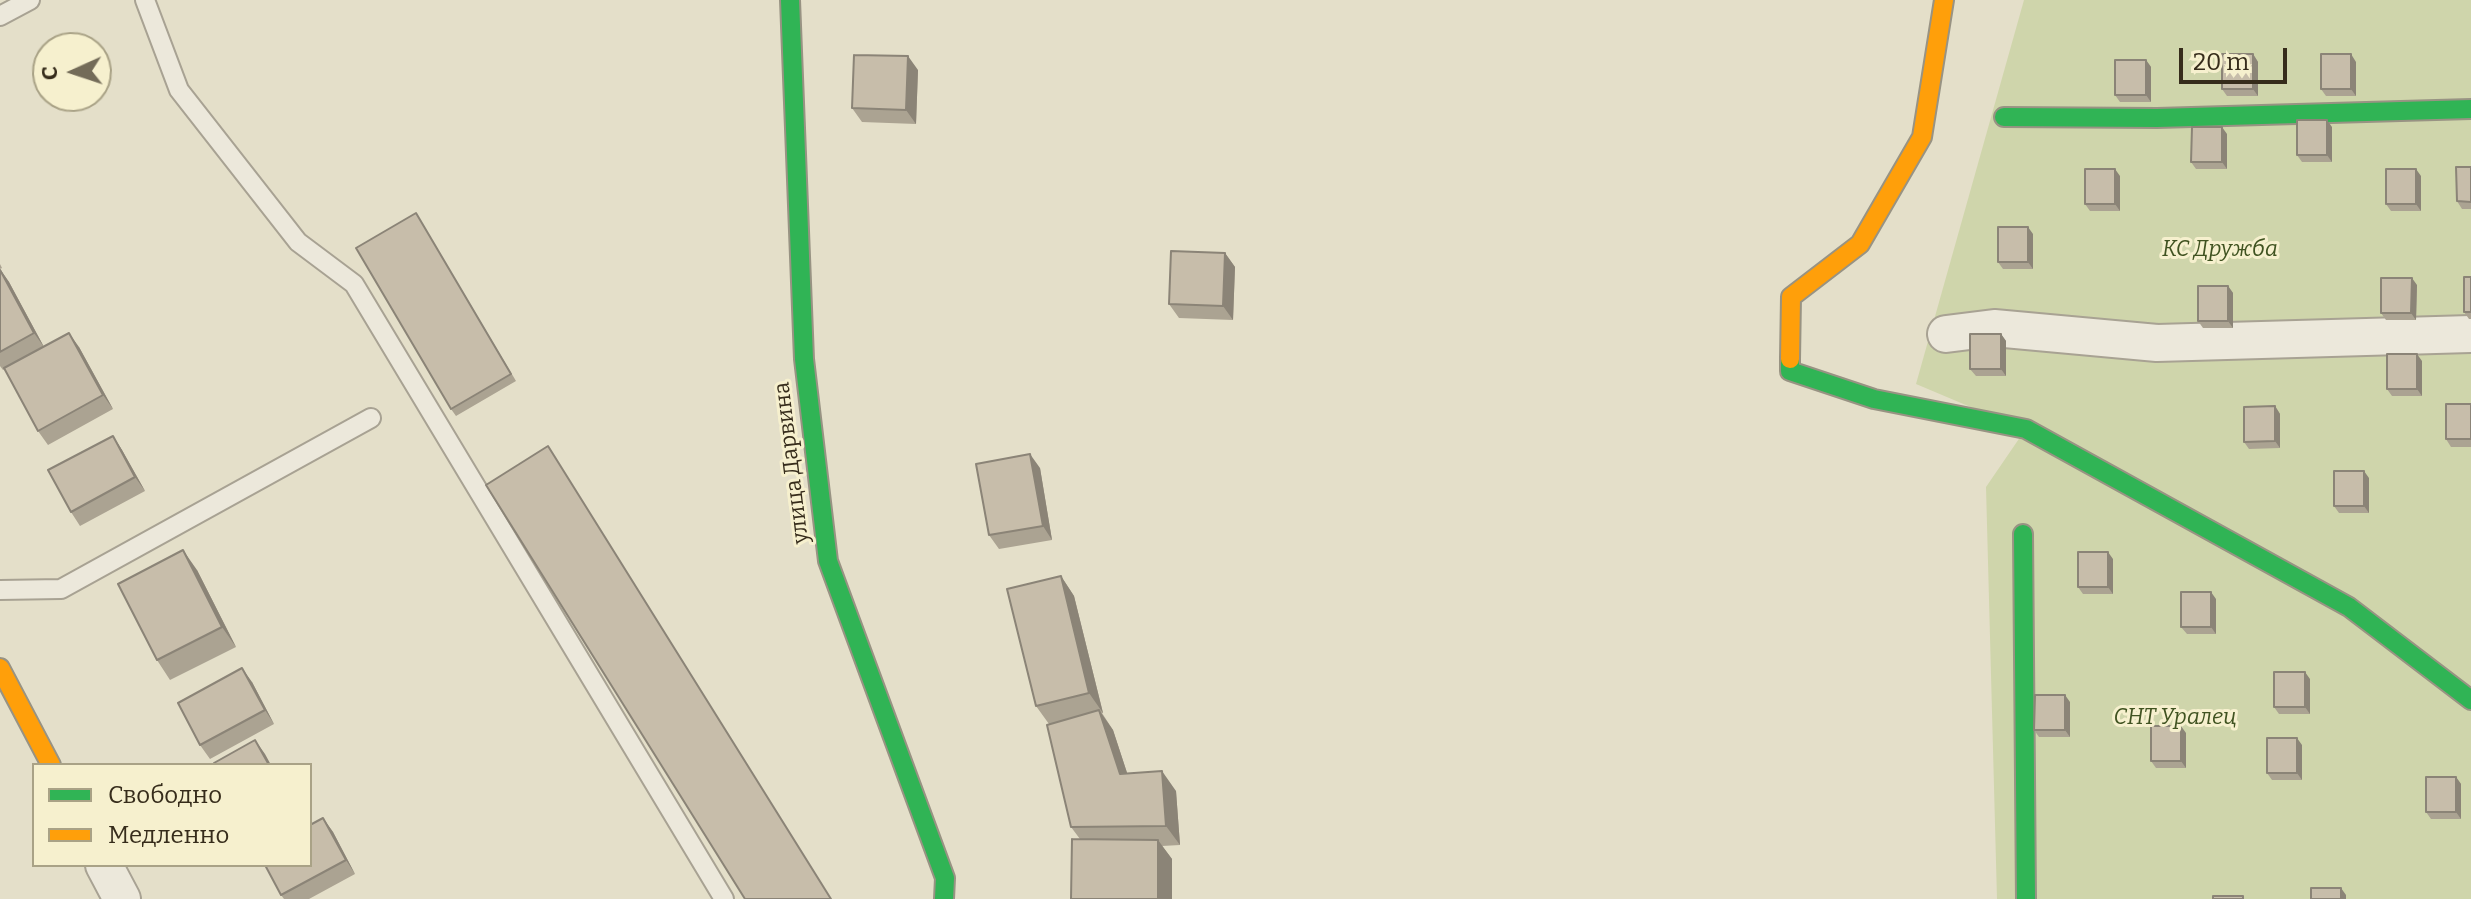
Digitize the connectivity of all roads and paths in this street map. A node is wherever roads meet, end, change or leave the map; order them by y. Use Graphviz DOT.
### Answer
graph roads {
  1 [pos="30,0"];
  2 [pos="145,0"];
  3 [pos="790,0"];
  4 [pos="1944,0"];
  5 [pos="0,16"];
  6 [pos="2471,109"];
  7 [pos="2004,117"];
  8 [pos="1946,334"];
  9 [pos="2471,334"];
  10 [pos="371,418"];
  11 [pos="2023,534"];
  12 [pos="0,590"];
  13 [pos="0,668"];
  14 [pos="2471,700"];
  15 [pos="50,763"];
  16 [pos="105,867"];
  17 [pos="122,899"];
  18 [pos="724,899"];
  19 [pos="944,899"];
  20 [pos="2026,899"];
  1 -- 5 [label="lane"];
  2 -- 18 [label="lane"];
  3 -- 19 [label="street, улица Дарвина"];
  4 -- 14 [label="street"];
  6 -- 7 [label="street"];
  8 -- 9 [label="street"];
  10 -- 12 [label="lane"];
  11 -- 20 [label="street"];
  13 -- 15 [label="street"];
  16 -- 17 [label="street"];
}
